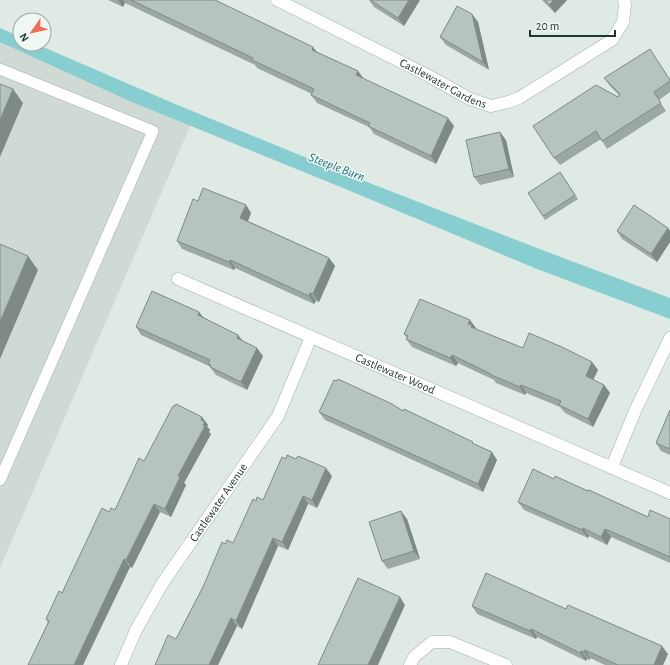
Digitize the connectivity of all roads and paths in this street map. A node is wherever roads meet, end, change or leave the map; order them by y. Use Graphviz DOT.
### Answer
graph roads {
  1 [pos="277,0"];
  2 [pos="624,0"];
  3 [pos="0,69"];
  4 [pos="178,279"];
  5 [pos="311,337"];
  6 [pos="668,343"];
  7 [pos="612,468"];
  8 [pos="0,480"];
  9 [pos="670,493"];
  10 [pos="121,665"];
  11 [pos="410,665"];
  12 [pos="506,665"];
  1 -- 2 [label="street, Castlewater Gardens"];
  3 -- 8 [label="lane"];
  4 -- 5 [label="street, Castlewater Wood"];
  5 -- 7 [label="street, Castlewater Wood"];
  5 -- 10 [label="street, Castlewater Avenue"];
  6 -- 7 [label="street"];
  7 -- 9 [label="street, Castlewater Wood"];
  11 -- 12 [label="street"];
}
